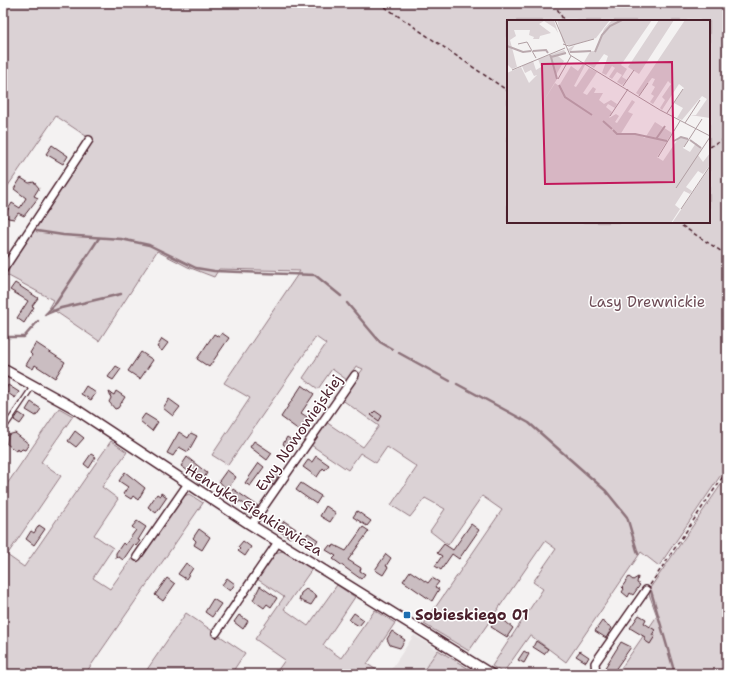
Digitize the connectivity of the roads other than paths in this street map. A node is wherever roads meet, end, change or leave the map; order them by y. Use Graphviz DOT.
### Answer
graph roads {
  1 [pos="89,140"];
  2 [pos="3,270"];
  3 [pos="3,369"];
  4 [pos="355,375"];
  5 [pos="34,385"];
  6 [pos="3,430"];
  7 [pos="187,485"];
  8 [pos="251,525"];
  9 [pos="278,542"];
  10 [pos="137,557"];
  11 [pos="646,590"];
  12 [pos="216,633"];
  13 [pos="492,674"];
  14 [pos="596,674"];
  1 -- 2 [label="street"];
  3 -- 5 [label="street, Henryka Sienkiewicza"];
  4 -- 8 [label="street, Ewy Nowowiejskiej"];
  5 -- 6 [label="lane"];
  5 -- 7 [label="street, Henryka Sienkiewicza"];
  7 -- 8 [label="street, Henryka Sienkiewicza"];
  7 -- 10 [label="street"];
  8 -- 9 [label="street, Henryka Sienkiewicza"];
  9 -- 12 [label="street"];
  9 -- 13 [label="street, Henryka Sienkiewicza"];
  11 -- 14 [label="street"];
}
